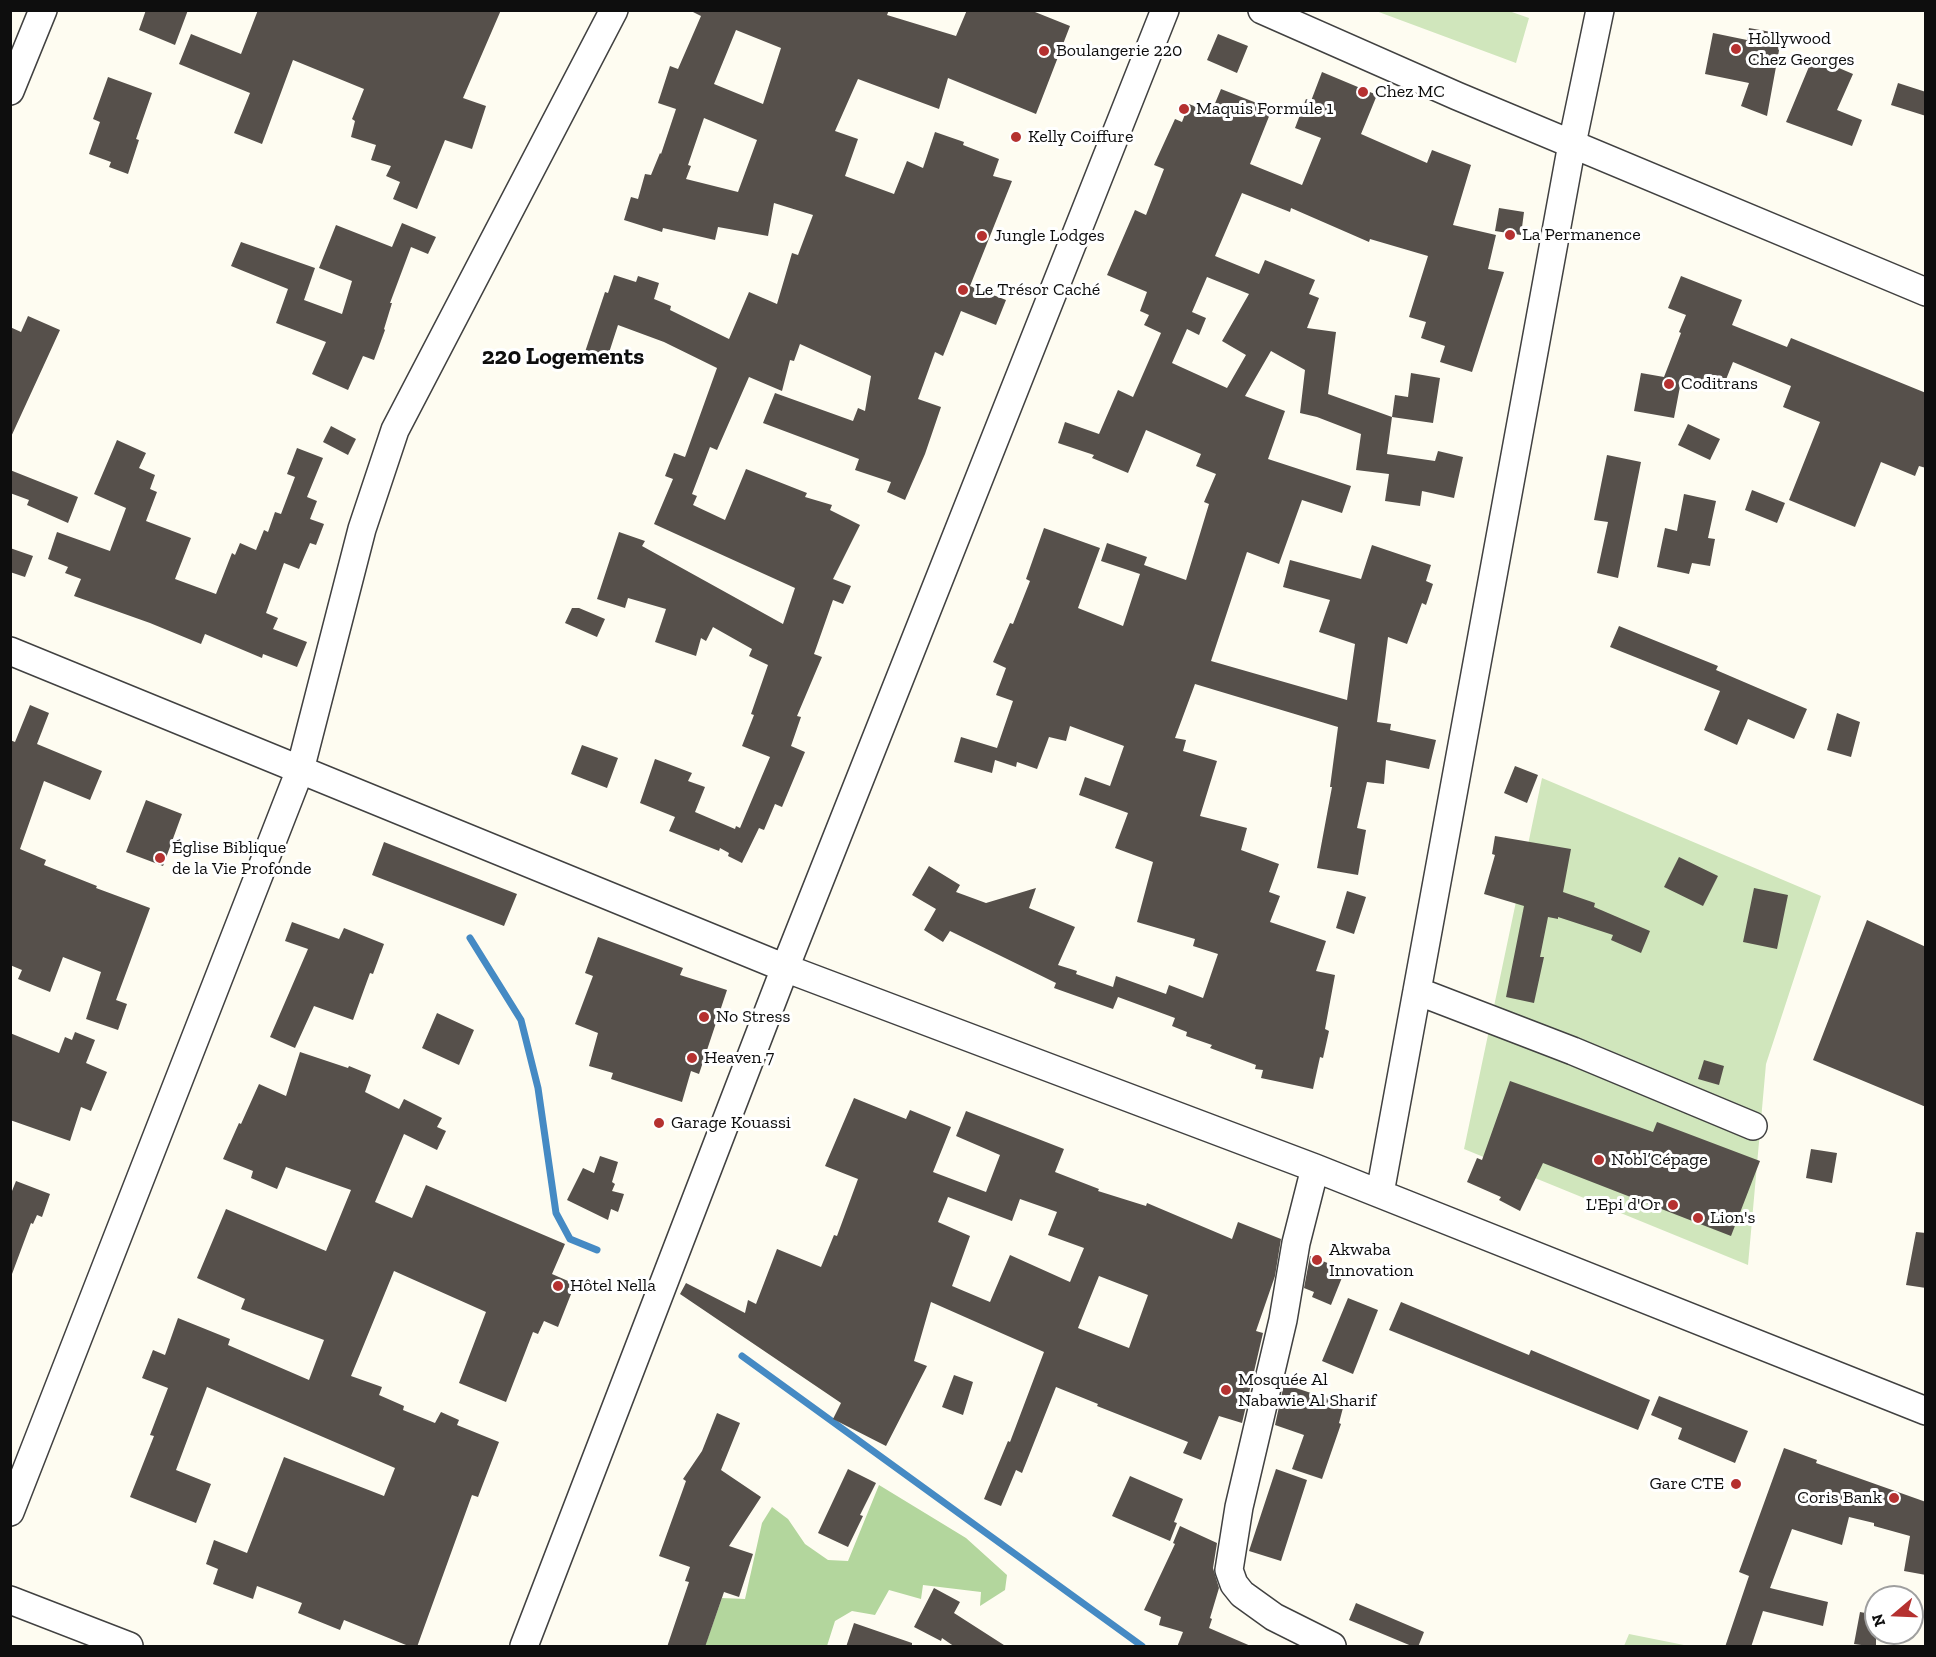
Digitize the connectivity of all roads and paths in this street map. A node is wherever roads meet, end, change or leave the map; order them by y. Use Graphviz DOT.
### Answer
graph roads {
  1 [pos="43,10"];
  2 [pos="614,10"];
  3 [pos="1165,10"];
  4 [pos="1262,10"];
  5 [pos="1600,10"];
  6 [pos="10,91"];
  7 [pos="1572,144"];
  8 [pos="1926,292"];
  9 [pos="10,651"];
  10 [pos="300,770"];
  11 [pos="784,968"];
  12 [pos="1418,991"];
  13 [pos="1753,1126"];
  14 [pos="1315,1167"];
  15 [pos="1380,1193"];
  16 [pos="1926,1411"];
  17 [pos="10,1512"];
  18 [pos="10,1600"];
  19 [pos="129,1647"];
  20 [pos="524,1647"];
  21 [pos="1332,1647"];
  1 -- 6 [label="street"];
  2 -- 10 [label="street"];
  3 -- 11 [label="street"];
  4 -- 7 [label="street"];
  5 -- 7 [label="street"];
  7 -- 8 [label="street"];
  7 -- 12 [label="street"];
  9 -- 10 [label="street"];
  10 -- 11 [label="street"];
  10 -- 17 [label="street"];
  11 -- 14 [label="street"];
  11 -- 20 [label="street"];
  12 -- 13 [label="street"];
  12 -- 15 [label="street"];
  14 -- 15 [label="street"];
  14 -- 21 [label="street"];
  15 -- 16 [label="street"];
  18 -- 19 [label="street"];
}
